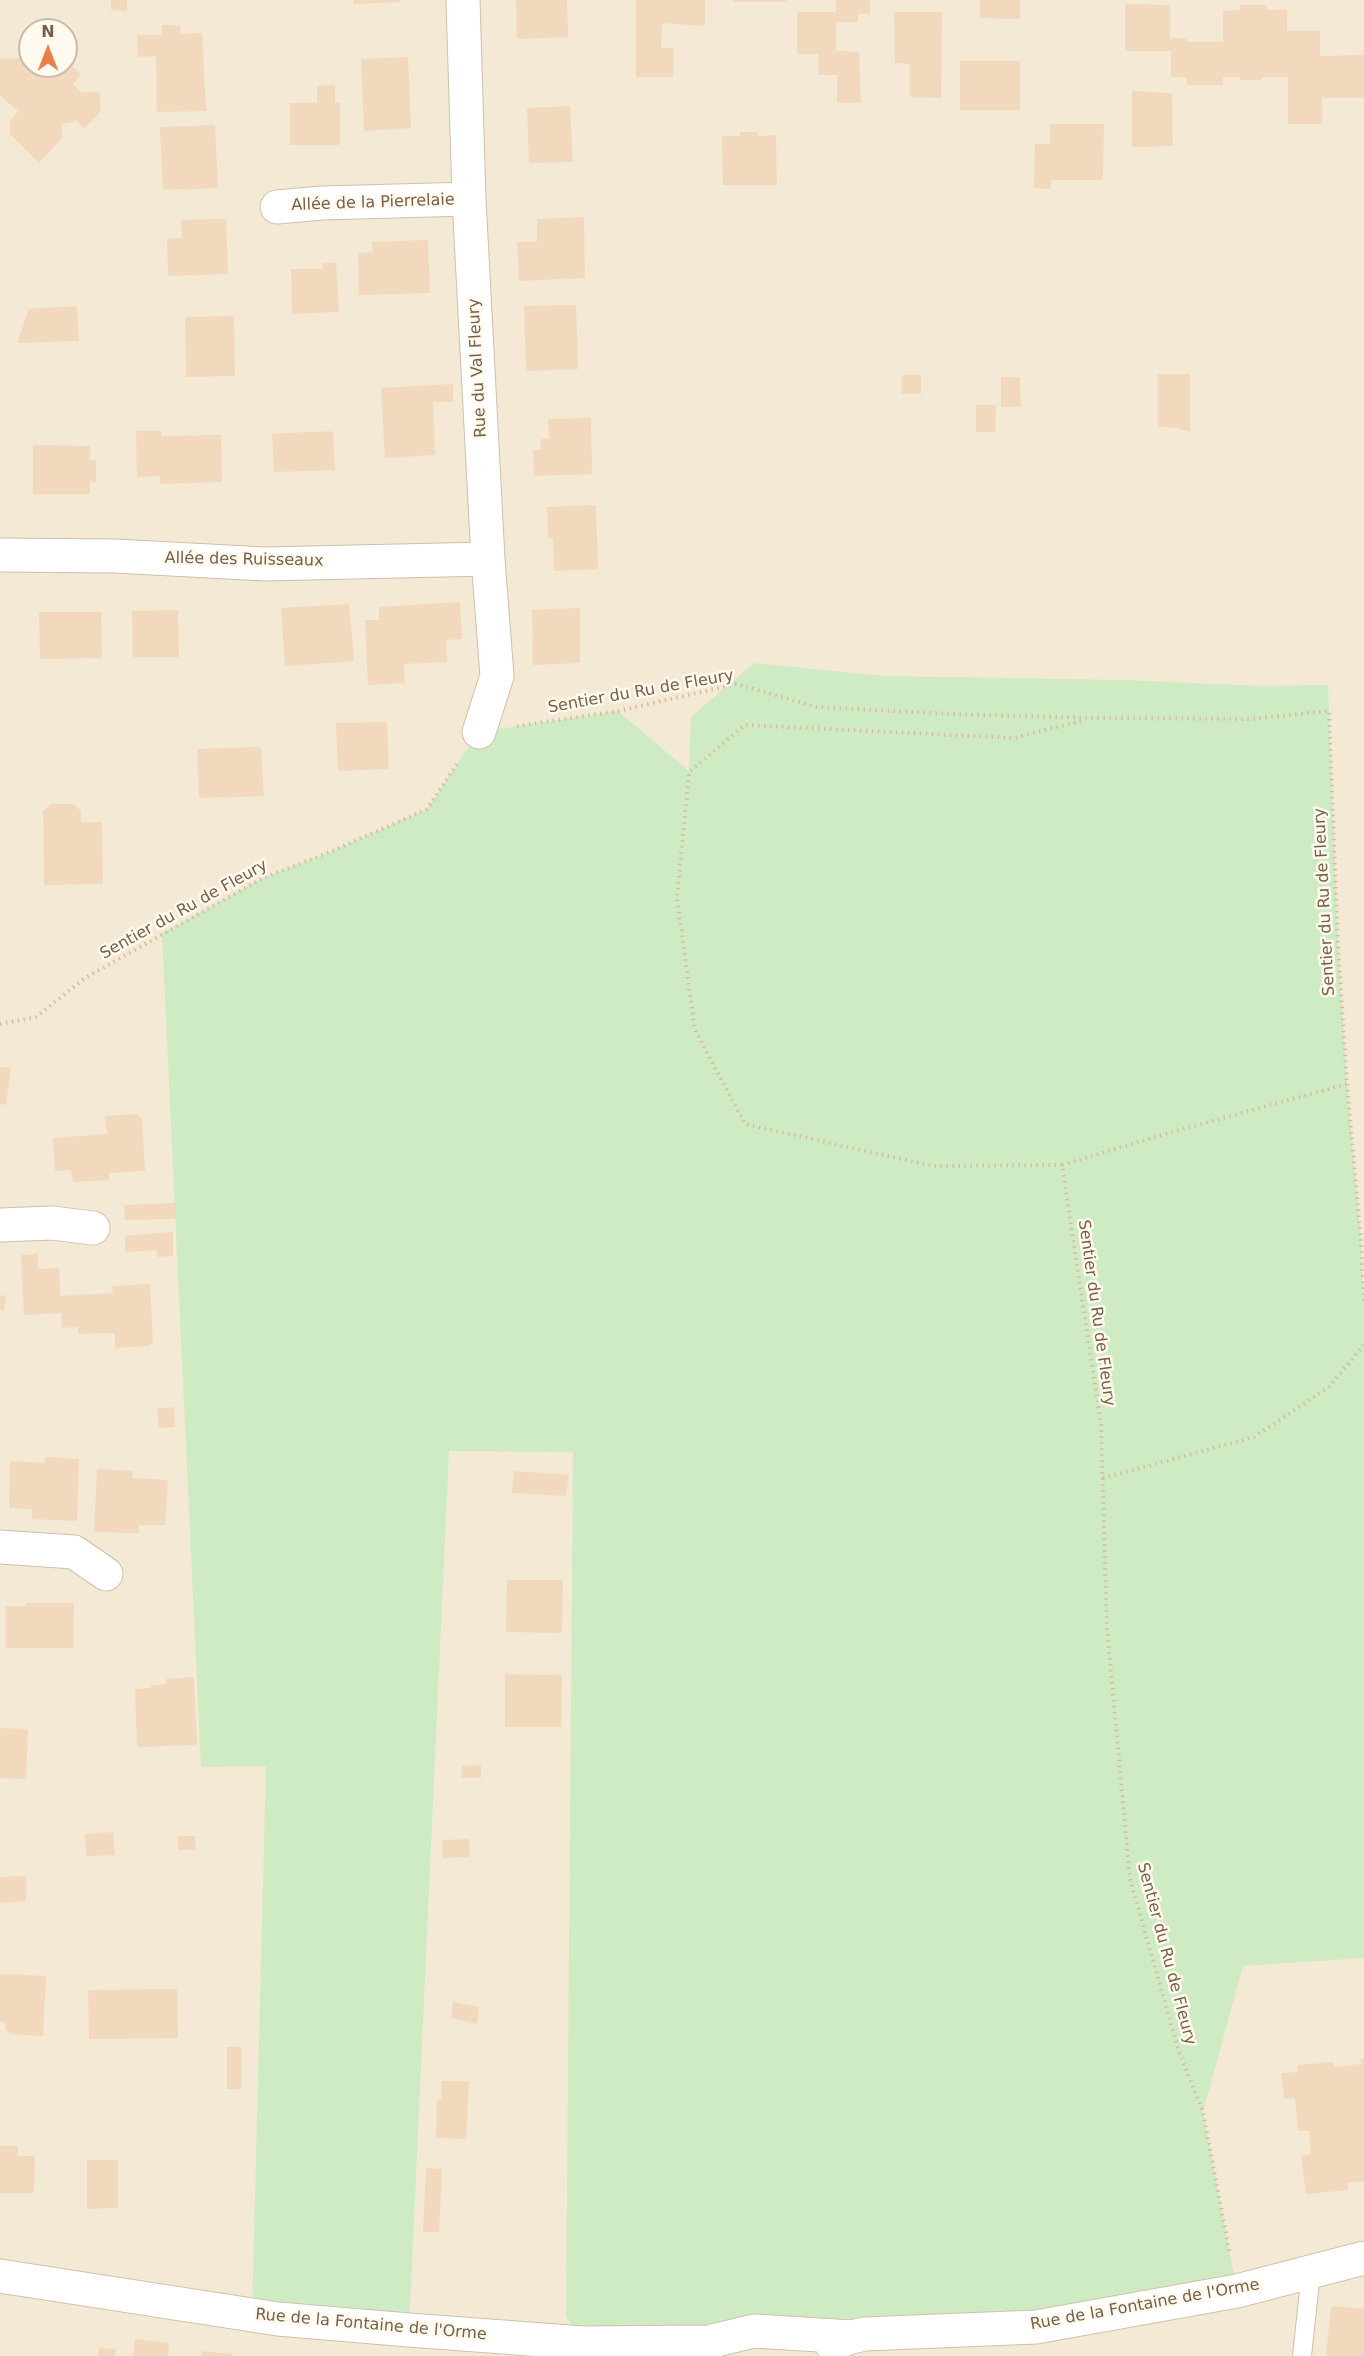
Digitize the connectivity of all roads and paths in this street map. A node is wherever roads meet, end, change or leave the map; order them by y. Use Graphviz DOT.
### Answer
graph roads {
  1 [pos="463,0"];
  2 [pos="469,199"];
  3 [pos="277,207"];
  4 [pos="0,555"];
  5 [pos="488,559"];
  6 [pos="1091,718"];
  7 [pos="479,732"];
  8 [pos="0,1024"];
  9 [pos="1347,1084"];
  10 [pos="1062,1165"];
  11 [pos="0,1225"];
  12 [pos="93,1228"];
  13 [pos="1364,1301"];
  14 [pos="1364,1345"];
  15 [pos="1102,1478"];
  16 [pos="0,1547"];
  17 [pos="106,1574"];
  18 [pos="1364,2258"];
  19 [pos="1311,2272"];
  20 [pos="0,2276"];
  21 [pos="1237,2291"];
  22 [pos="852,2337"];
  23 [pos="708,2342"];
  24 [pos="760,2356"];
  25 [pos="816,2356"];
  26 [pos="1302,2356"];
  1 -- 2 [label="street, Rue du Val Fleury"];
  2 -- 3 [label="street, Allée de la Pierrelaie"];
  2 -- 5 [label="street, Rue du Val Fleury"];
  4 -- 5 [label="street, Allée des Ruisseaux"];
  5 -- 7 [label="street, Rue du Val Fleury"];
  6 -- 7 [label="path, Sentier du Ru de Fleury"];
  6 -- 9 [label="path, Sentier du Ru de Fleury"];
  6 -- 10 [label="path"];
  7 -- 8 [label="path, Sentier du Ru de Fleury"];
  9 -- 10 [label="path"];
  9 -- 13 [label="path"];
  10 -- 15 [label="path, Sentier du Ru de Fleury"];
  11 -- 12 [label="street"];
  14 -- 15 [label="path"];
  15 -- 21 [label="path, Sentier du Ru de Fleury"];
  16 -- 17 [label="street"];
  18 -- 19 [label="street, Rue de la Fontaine de l'Orme"];
  19 -- 21 [label="street, Rue de la Fontaine de l'Orme"];
  19 -- 26 [label="lane"];
  20 -- 23 [label="street, Rue de la Fontaine de l'Orme"];
  21 -- 22 [label="street, Rue de la Fontaine de l'Orme"];
  22 -- 23 [label="street, Rue de la Fontaine de l'Orme"];
  22 -- 25 [label="street, Rue de la Fontaine de l'Orme"];
  23 -- 24 [label="street, Rue de la Fontaine de l'Orme"];
}
